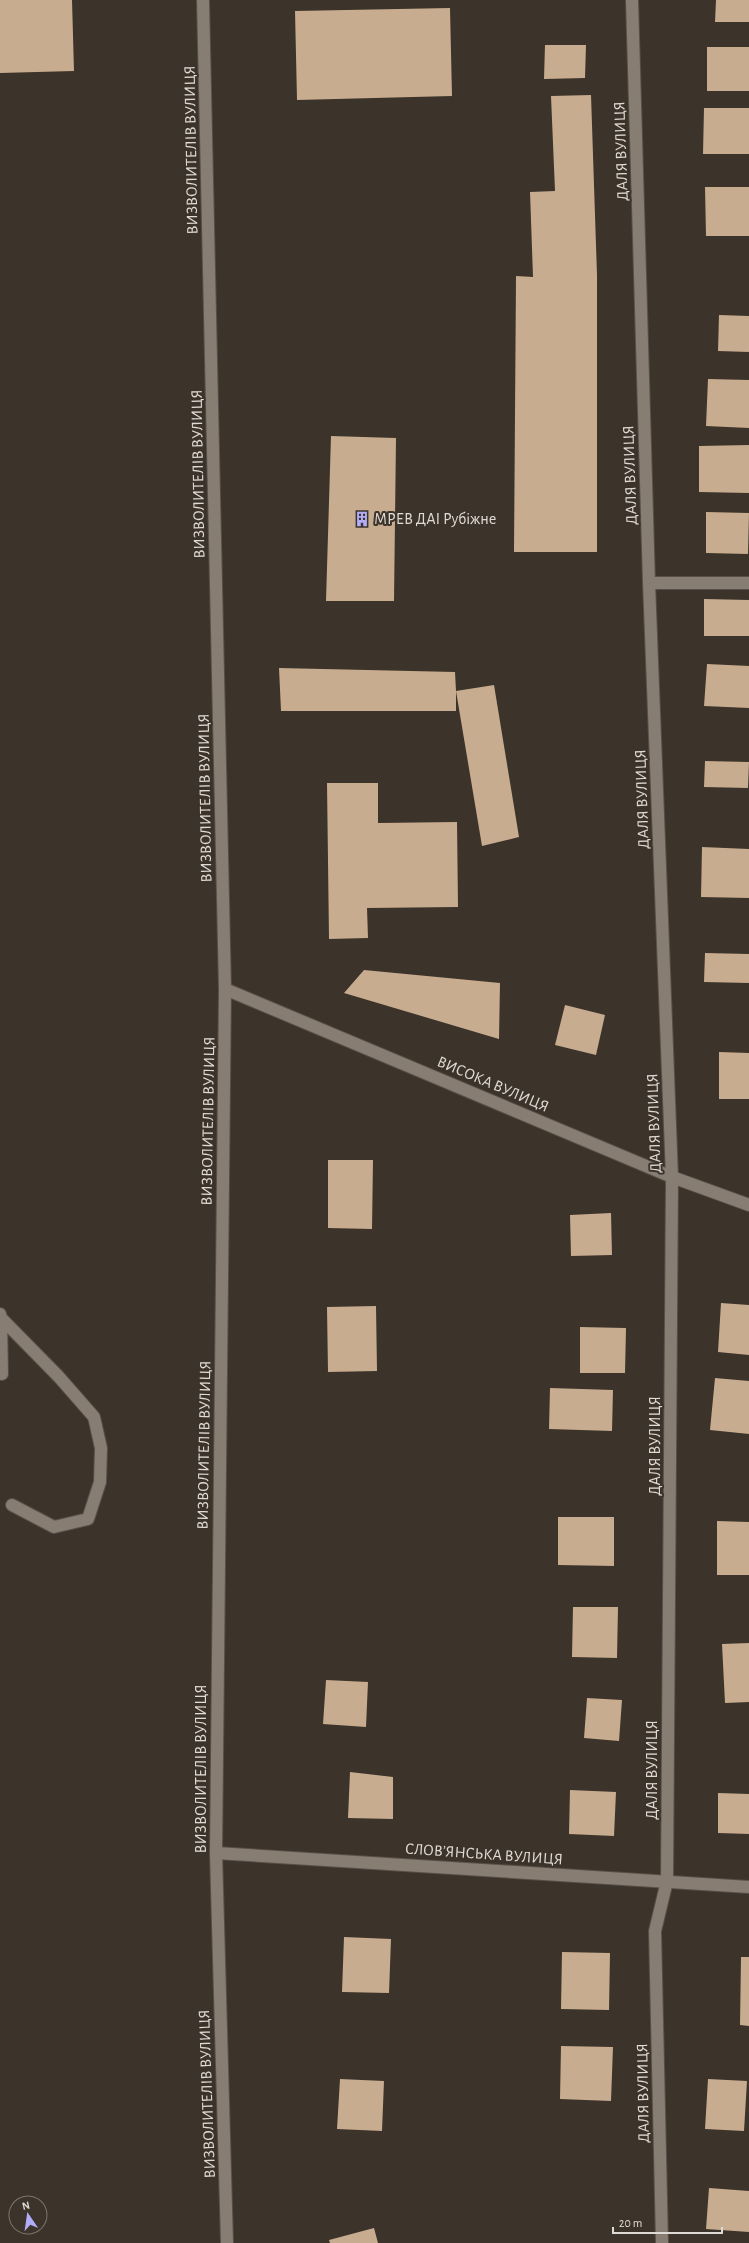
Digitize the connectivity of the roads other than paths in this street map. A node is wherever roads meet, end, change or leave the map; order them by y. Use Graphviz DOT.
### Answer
graph roads {
  1 [pos="204,0"];
  2 [pos="632,0"];
  3 [pos="650,583"];
  4 [pos="749,583"];
  5 [pos="225,988"];
  6 [pos="672,1177"];
  7 [pos="749,1205"];
  8 [pos="1,1316"];
  9 [pos="2,1374"];
  10 [pos="12,1505"];
  11 [pos="216,1853"];
  12 [pos="667,1881"];
  13 [pos="749,1887"];
  14 [pos="227,2243"];
  15 [pos="662,2243"];
  1 -- 5 [label="street, ВИЗВОЛИТЕЛІВ ВУЛИЦЯ"];
  2 -- 3 [label="street, ДАЛЯ ВУЛИЦЯ"];
  3 -- 4 [label="street"];
  3 -- 6 [label="street, ДАЛЯ ВУЛИЦЯ"];
  5 -- 6 [label="street, ВИСОКА ВУЛИЦЯ"];
  5 -- 11 [label="street, ВИЗВОЛИТЕЛІВ ВУЛИЦЯ"];
  6 -- 7 [label="street, ВИСОКА ВУЛИЦЯ"];
  6 -- 12 [label="street, ДАЛЯ ВУЛИЦЯ"];
  8 -- 9 [label="street"];
  8 -- 10 [label="street"];
  11 -- 12 [label="street, СЛОВ’ЯНСЬКА ВУЛИЦЯ"];
  11 -- 14 [label="street, ВИЗВОЛИТЕЛІВ ВУЛИЦЯ"];
  12 -- 13 [label="street, СЛОВ’ЯНСЬКА ВУЛИЦЯ"];
  12 -- 15 [label="street, ДАЛЯ ВУЛИЦЯ"];
}
